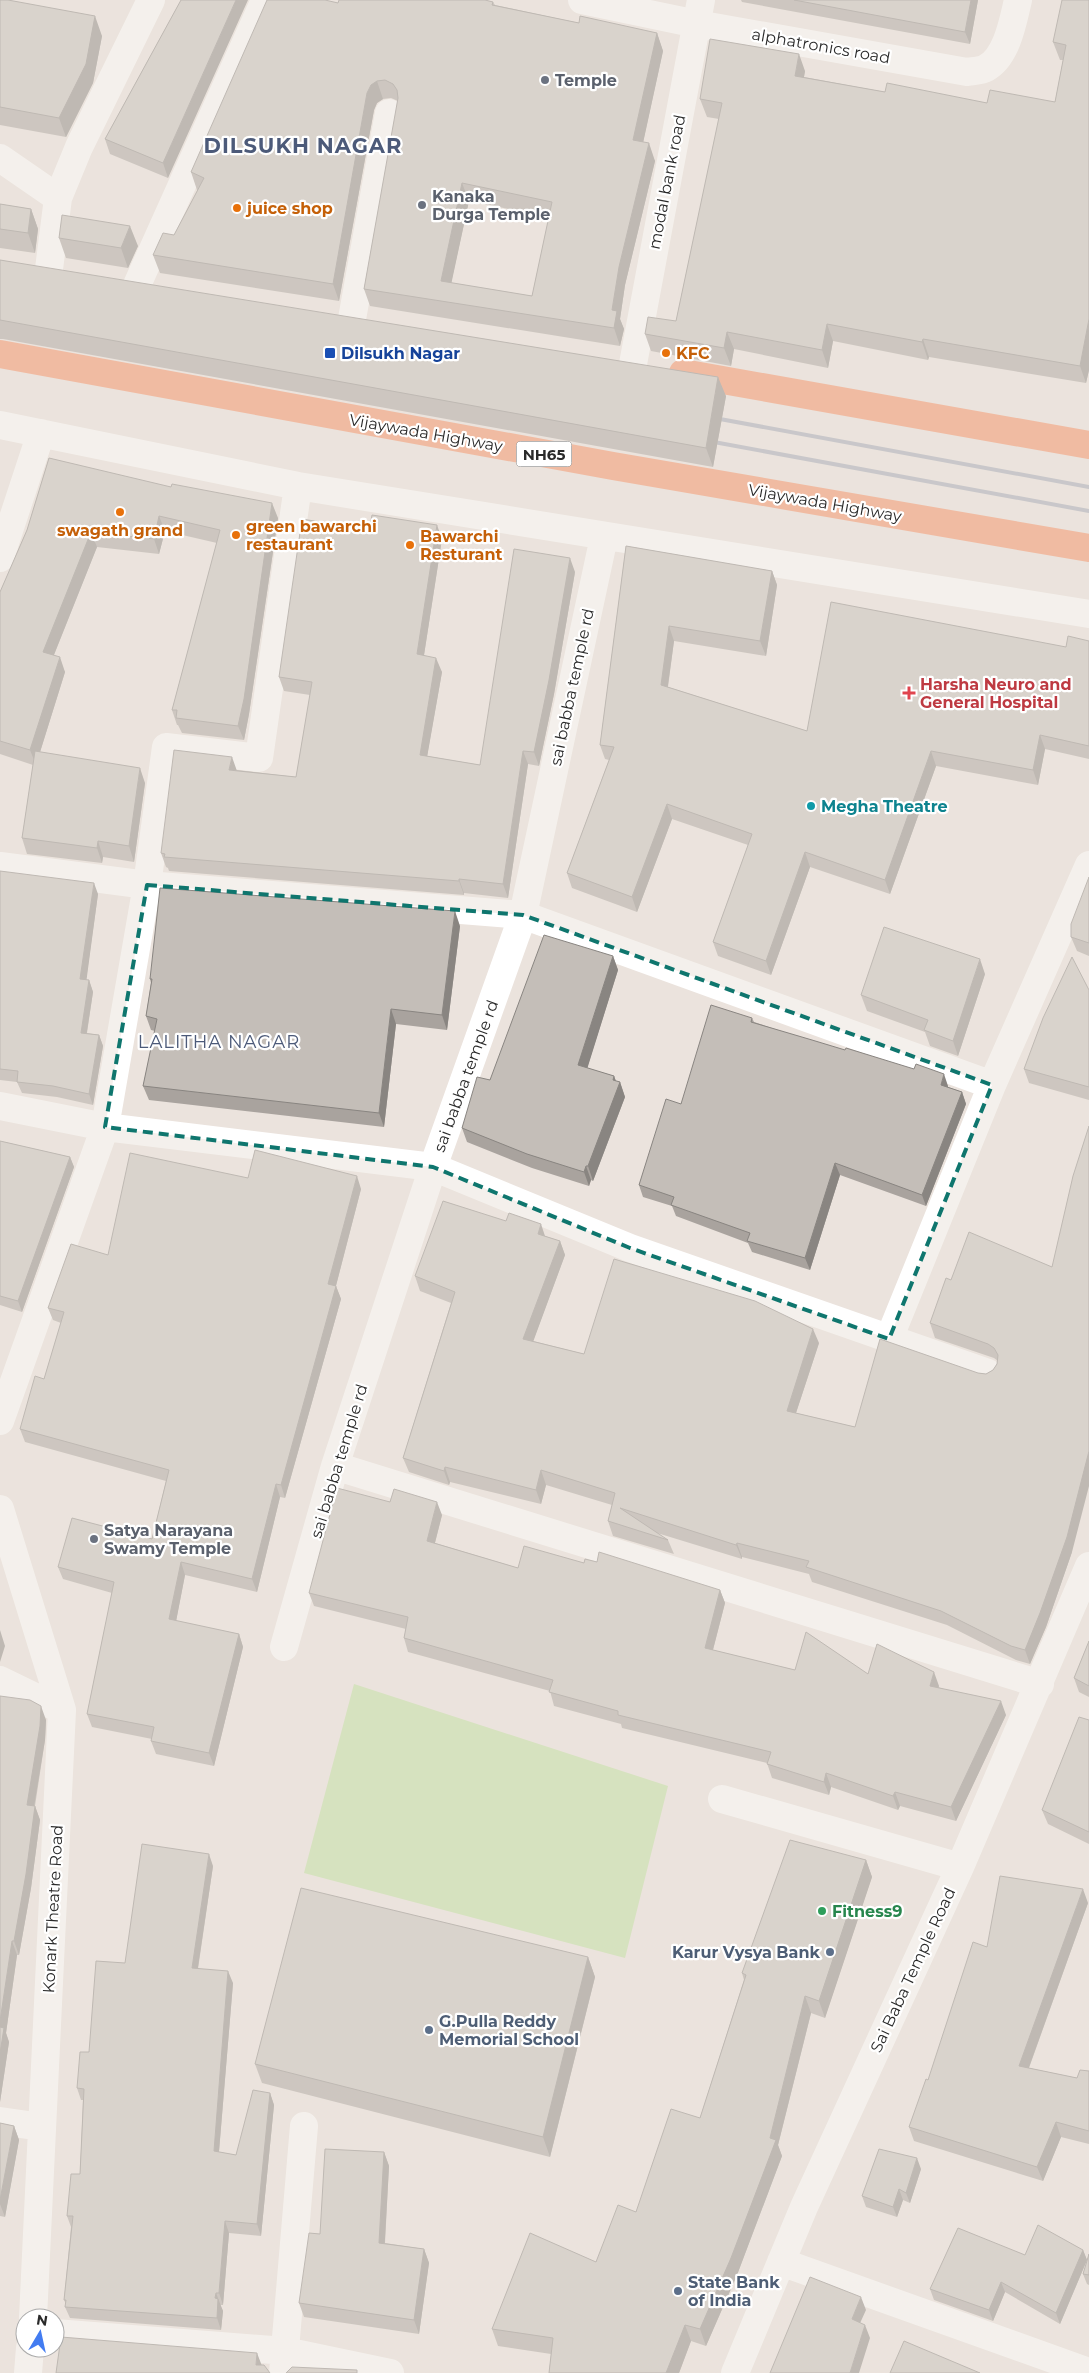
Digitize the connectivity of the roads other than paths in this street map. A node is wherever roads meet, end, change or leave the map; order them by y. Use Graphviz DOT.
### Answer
graph roads {
  1 [pos="151,0"];
  2 [pos="264,0"];
  3 [pos="582,0"];
  4 [pos="1018,0"];
  5 [pos="699,12"];
  6 [pos="389,114"];
  7 [pos="0,158"];
  8 [pos="58,198"];
  9 [pos="39,268"];
  10 [pos="78,274"];
  11 [pos="108,280"];
  12 [pos="137,285"];
  13 [pos="166,289"];
  14 [pos="322,314"];
  15 [pos="352,319"];
  16 [pos="381,324"];
  17 [pos="0,354"];
  18 [pos="604,360"];
  19 [pos="633,364"];
  20 [pos="0,425"];
  21 [pos="41,433"];
  22 [pos="1089,445"];
  23 [pos="298,486"];
  24 [pos="604,536"];
  25 [pos="1089,548"];
  26 [pos="0,558"];
  27 [pos="1089,614"];
  28 [pos="1089,865"];
  29 [pos="0,866"];
  30 [pos="148,885"];
  31 [pos="523,916"];
  32 [pos="992,1085"];
  33 [pos="0,1106"];
  34 [pos="105,1127"];
  35 [pos="433,1167"];
  36 [pos="889,1339"];
  37 [pos="988,1373"];
  38 [pos="0,1421"];
  39 [pos="336,1466"];
  40 [pos="0,1509"];
  41 [pos="1089,1566"];
  42 [pos="284,1647"];
  43 [pos="0,1680"];
  44 [pos="1040,1684"];
  45 [pos="62,1710"];
  46 [pos="722,1799"];
  47 [pos="960,1867"];
  48 [pos="0,2121"];
  49 [pos="304,2126"];
  50 [pos="42,2127"];
  51 [pos="781,2262"];
  52 [pos="33,2308"];
  53 [pos="65,2334"];
  54 [pos="29,2358"];
  55 [pos="284,2362"];
  56 [pos="1089,2372"];
  57 [pos="28,2373"];
  58 [pos="390,2373"];
  59 [pos="735,2373"];
  1 -- 8 [label="street"];
  2 -- 12 [label="street"];
  3 -- 5 [label="street, alphatronics road"];
  4 -- 5 [label="street, alphatronics road"];
  5 -- 19 [label="street, modal bank road"];
  6 -- 15 [label="street"];
  7 -- 8 [label="street"];
  8 -- 9 [label="street"];
  9 -- 10 [label="highway"];
  11 -- 12 [label="highway"];
  12 -- 13 [label="highway"];
  14 -- 15 [label="highway"];
  15 -- 16 [label="highway"];
  17 -- 25 [label="highway, Vijaywada Highway / NH65"];
  18 -- 19 [label="highway"];
  19 -- 22 [label="highway"];
  20 -- 21 [label="street"];
  21 -- 23 [label="street"];
  21 -- 26 [label="street"];
  23 -- 24 [label="street"];
  23 -- 30 [label="street"];
  24 -- 27 [label="street"];
  24 -- 31 [label="street, sai babba temple rd"];
  28 -- 32 [label="street"];
  29 -- 30 [label="street"];
  30 -- 31 [label="street"];
  30 -- 34 [label="street"];
  31 -- 32 [label="street"];
  31 -- 35 [label="street, sai babba temple rd"];
  32 -- 36 [label="street"];
  33 -- 34 [label="street"];
  34 -- 35 [label="street"];
  34 -- 38 [label="street"];
  35 -- 36 [label="street"];
  35 -- 39 [label="street, sai babba temple rd"];
  36 -- 37 [label="street"];
  39 -- 42 [label="street, sai babba temple rd"];
  39 -- 44 [label="street"];
  40 -- 45 [label="street, Konark Theatre Road"];
  41 -- 44 [label="street, Sai Baba Temple Road"];
  43 -- 45 [label="street"];
  44 -- 47 [label="street, Sai Baba Temple Road"];
  45 -- 50 [label="street, Konark Theatre Road"];
  46 -- 47 [label="street"];
  47 -- 51 [label="street, Sai Baba Temple Road"];
  48 -- 50 [label="street"];
  49 -- 55 [label="street"];
  50 -- 52 [label="street, Konark Theatre Road"];
  51 -- 56 [label="street"];
  51 -- 59 [label="street, Sai Baba Temple Road"];
  53 -- 55 [label="street"];
  54 -- 57 [label="street"];
  55 -- 58 [label="street"];
}
